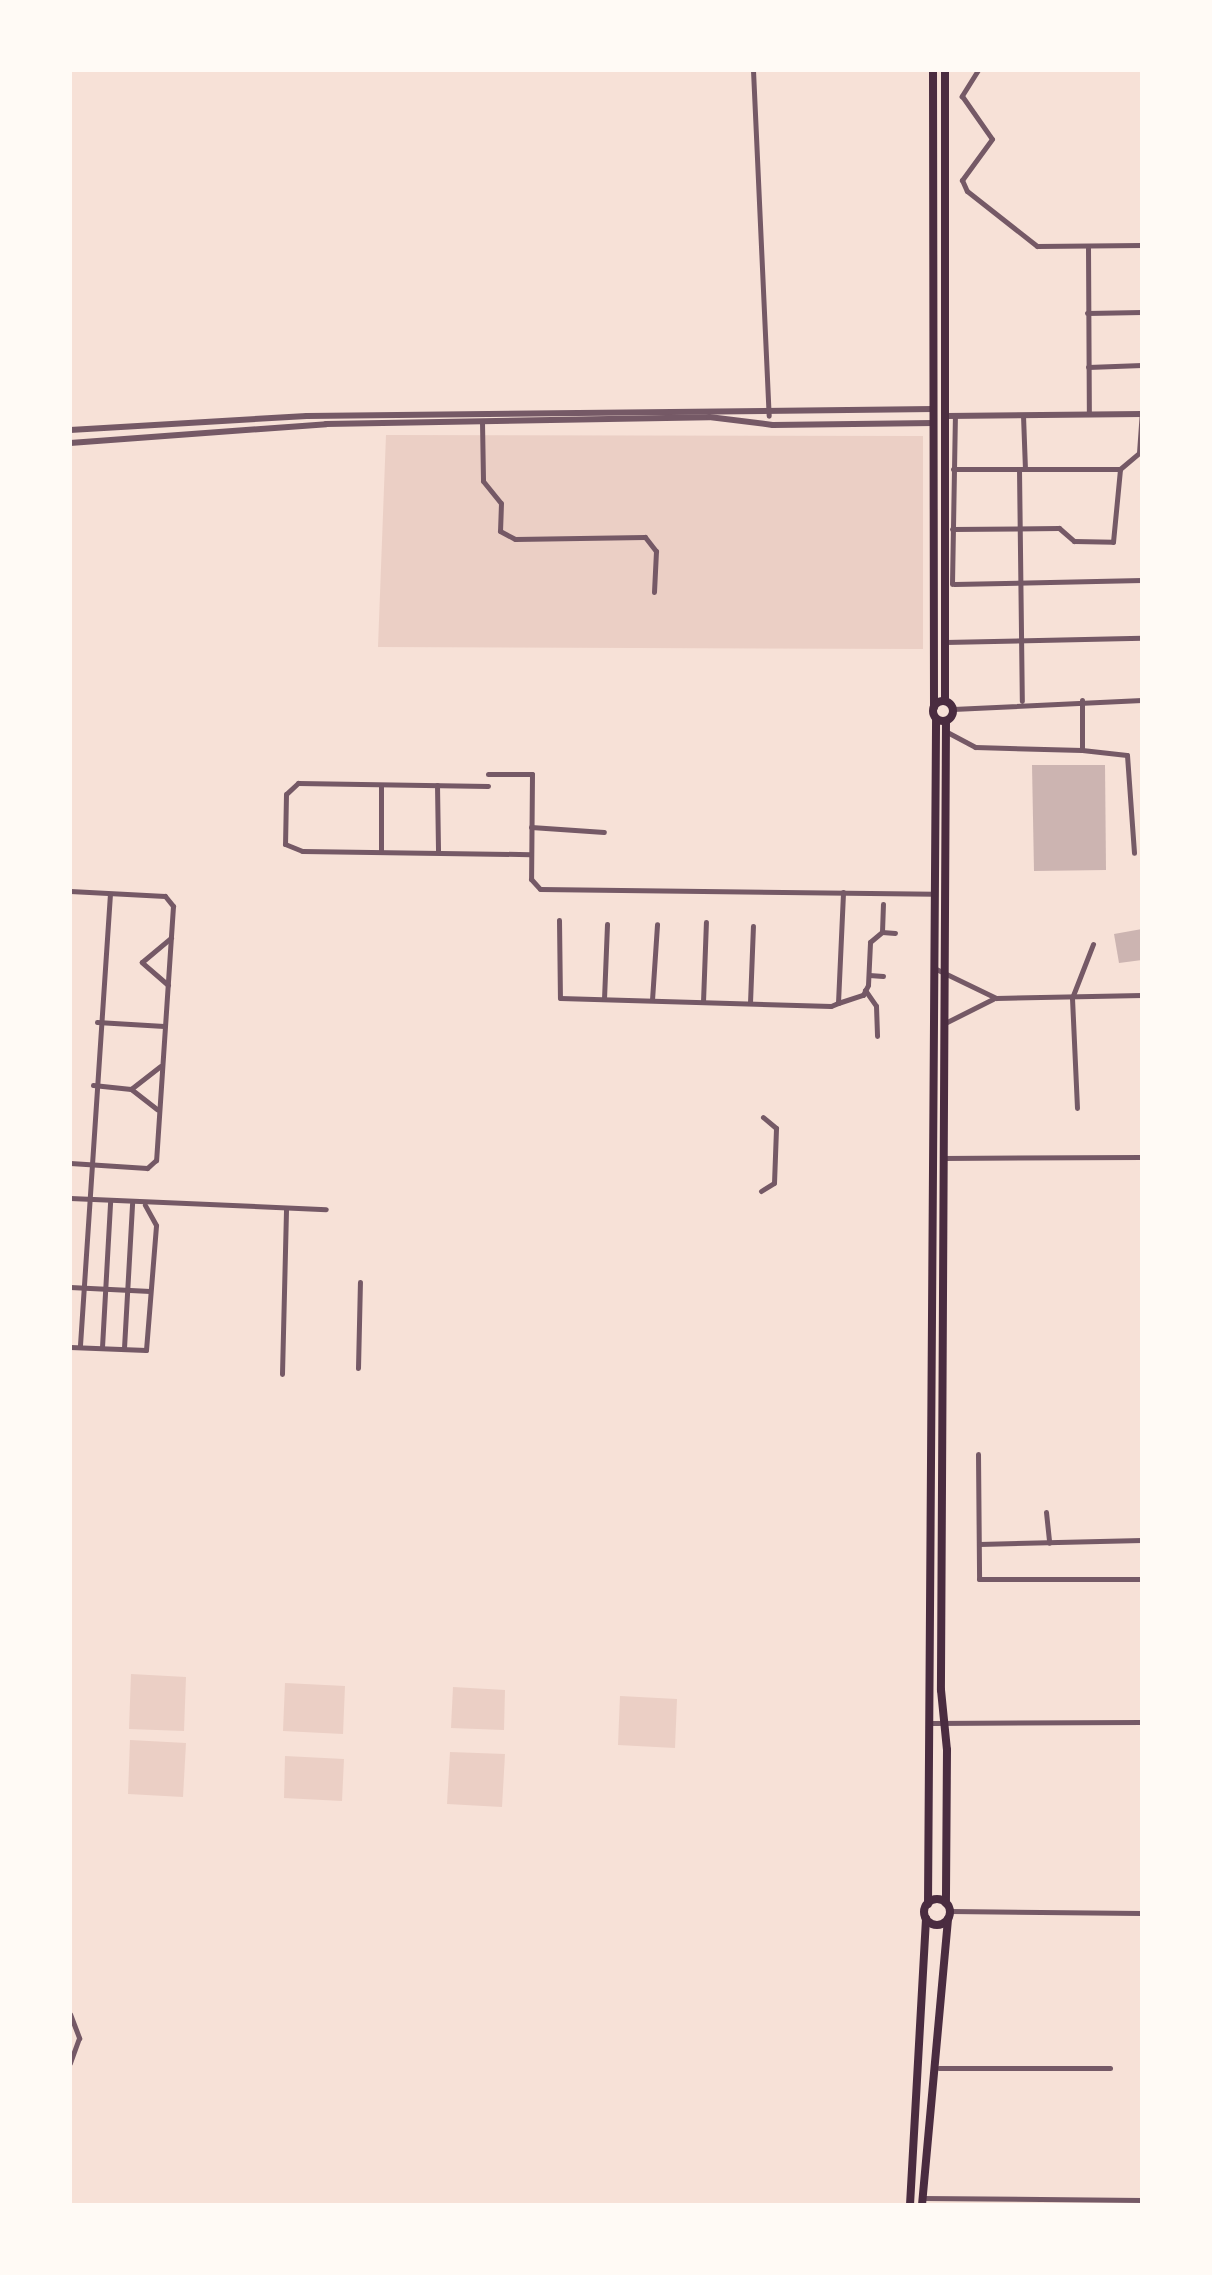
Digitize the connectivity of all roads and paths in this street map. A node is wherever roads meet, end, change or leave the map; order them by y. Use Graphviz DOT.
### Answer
graph roads {
  1 [pos="753,70"];
  2 [pos="933,70"];
  3 [pos="945,70"];
  4 [pos="978,70"];
  5 [pos="1142,244"];
  6 [pos="1088,246"];
  7 [pos="1142,312"];
  8 [pos="1087,313"];
  9 [pos="1142,365"];
  10 [pos="1088,367"];
  11 [pos="934,409"];
  12 [pos="1089,414"];
  13 [pos="1142,414"];
  14 [pos="1024,415"];
  15 [pos="769,416"];
  16 [pos="951,416"];
  17 [pos="482,422"];
  18 [pos="934,423"];
  19 [pos="70,430"];
  20 [pos="70,443"];
  21 [pos="953,469"];
  22 [pos="1022,469"];
  23 [pos="1120,469"];
  24 [pos="1023,528"];
  25 [pos="952,529"];
  26 [pos="1142,580"];
  27 [pos="944,583"];
  28 [pos="1022,583"];
  29 [pos="954,584"];
  30 [pos="654,592"];
  31 [pos="1142,638"];
  32 [pos="1023,640"];
  33 [pos="943,642"];
  34 [pos="1082,700"];
  35 [pos="1142,700"];
  36 [pos="1022,701"];
  37 [pos="944,702"];
  38 [pos="934,707"];
  39 [pos="952,708"];
  40 [pos="942,723"];
  41 [pos="1082,750"];
  42 [pos="488,774"];
  43 [pos="381,785"];
  44 [pos="437,786"];
  45 [pos="488,786"];
  46 [pos="530,827"];
  47 [pos="604,832"];
  48 [pos="438,851"];
  49 [pos="381,852"];
  50 [pos="1134,853"];
  51 [pos="530,854"];
  52 [pos="70,891"];
  53 [pos="843,892"];
  54 [pos="110,894"];
  55 [pos="934,894"];
  56 [pos="883,904"];
  57 [pos="559,920"];
  58 [pos="706,922"];
  59 [pos="607,924"];
  60 [pos="657,924"];
  61 [pos="753,926"];
  62 [pos="882,932"];
  63 [pos="895,932"];
  64 [pos="171,938"];
  65 [pos="1093,944"];
  66 [pos="934,968"];
  67 [pos="944,972"];
  68 [pos="868,975"];
  69 [pos="883,976"];
  70 [pos="168,985"];
  71 [pos="865,990"];
  72 [pos="1142,995"];
  73 [pos="996,998"];
  74 [pos="1072,998"];
  75 [pos="604,999"];
  76 [pos="652,1000"];
  77 [pos="703,1002"];
  78 [pos="750,1003"];
  79 [pos="838,1003"];
  80 [pos="97,1022"];
  81 [pos="944,1024"];
  82 [pos="164,1026"];
  83 [pos="877,1036"];
  84 [pos="162,1064"];
  85 [pos="93,1085"];
  86 [pos="132,1090"];
  87 [pos="1077,1108"];
  88 [pos="159,1110"];
  89 [pos="763,1117"];
  90 [pos="1142,1157"];
  91 [pos="943,1158"];
  92 [pos="70,1163"];
  93 [pos="88,1164"];
  94 [pos="761,1191"];
  95 [pos="70,1198"];
  96 [pos="84,1199"];
  97 [pos="110,1201"];
  98 [pos="132,1204"];
  99 [pos="145,1205"];
  100 [pos="286,1209"];
  101 [pos="326,1209"];
  102 [pos="360,1282"];
  103 [pos="70,1287"];
  104 [pos="82,1288"];
  105 [pos="106,1289"];
  106 [pos="128,1290"];
  107 [pos="150,1291"];
  108 [pos="80,1346"];
  109 [pos="70,1347"];
  110 [pos="102,1348"];
  111 [pos="124,1348"];
  112 [pos="358,1368"];
  113 [pos="282,1374"];
  114 [pos="978,1454"];
  115 [pos="1046,1512"];
  116 [pos="1142,1540"];
  117 [pos="1049,1543"];
  118 [pos="979,1544"];
  119 [pos="1142,1579"];
  120 [pos="932,1722"];
  121 [pos="1142,1722"];
  122 [pos="943,1723"];
  123 [pos="928,1904"];
  124 [pos="948,1911"];
  125 [pos="1142,1913"];
  126 [pos="926,1918"];
  127 [pos="70,2014"];
  128 [pos="70,2063"];
  129 [pos="939,2068"];
  130 [pos="1110,2068"];
  131 [pos="1142,2200"];
  132 [pos="922,2202"];
  133 [pos="910,2205"];
  1 -- 15 [label="street"];
  2 -- 11 [label="main road"];
  3 -- 16 [label="main road"];
  4 -- 6 [label="street"];
  5 -- 6 [label="street"];
  6 -- 8 [label="street"];
  7 -- 8 [label="street"];
  8 -- 10 [label="street"];
  9 -- 10 [label="street"];
  10 -- 12 [label="street"];
  11 -- 15 [label="street"];
  11 -- 18 [label="main road"];
  12 -- 13 [label="street"];
  12 -- 14 [label="street"];
  13 -- 23 [label="street"];
  14 -- 16 [label="street"];
  14 -- 22 [label="street"];
  15 -- 19 [label="street"];
  16 -- 21 [label="street"];
  16 -- 27 [label="main road"];
  17 -- 18 [label="street"];
  17 -- 20 [label="street"];
  17 -- 30 [label="street"];
  18 -- 38 [label="main road"];
  21 -- 22 [label="street"];
  21 -- 25 [label="street"];
  22 -- 23 [label="street"];
  22 -- 24 [label="street"];
  23 -- 24 [label="street"];
  24 -- 25 [label="street"];
  24 -- 28 [label="street"];
  25 -- 29 [label="street"];
  26 -- 28 [label="street"];
  27 -- 29 [label="street"];
  27 -- 33 [label="main road"];
  28 -- 29 [label="street"];
  28 -- 32 [label="street"];
  31 -- 32 [label="street"];
  32 -- 33 [label="street"];
  32 -- 36 [label="street"];
  33 -- 37 [label="main road"];
  34 -- 35 [label="street"];
  34 -- 36 [label="street"];
  34 -- 41 [label="street"];
  36 -- 39 [label="street"];
  37 -- 38 [label="main road"];
  37 -- 39 [label="main road"];
  38 -- 40 [label="main road"];
  39 -- 40 [label="main road"];
  40 -- 41 [label="street"];
  40 -- 55 [label="main road"];
  40 -- 67 [label="main road"];
  41 -- 50 [label="street"];
  42 -- 46 [label="street"];
  43 -- 44 [label="street"];
  43 -- 49 [label="street"];
  43 -- 49 [label="street"];
  44 -- 45 [label="street"];
  44 -- 48 [label="street"];
  46 -- 47 [label="street"];
  46 -- 51 [label="street"];
  48 -- 49 [label="street"];
  48 -- 51 [label="street"];
  51 -- 53 [label="street"];
  52 -- 54 [label="street"];
  53 -- 55 [label="street"];
  53 -- 79 [label="street"];
  54 -- 64 [label="street"];
  54 -- 80 [label="street"];
  55 -- 66 [label="main road"];
  56 -- 62 [label="street"];
  57 -- 75 [label="street"];
  58 -- 77 [label="street"];
  59 -- 75 [label="street"];
  60 -- 76 [label="street"];
  61 -- 78 [label="street"];
  62 -- 63 [label="street"];
  62 -- 68 [label="street"];
  64 -- 70 [label="street"];
  64 -- 70 [label="street"];
  65 -- 74 [label="street"];
  66 -- 67 [label="street"];
  66 -- 120 [label="main road"];
  67 -- 73 [label="street"];
  67 -- 81 [label="main road"];
  68 -- 69 [label="street"];
  68 -- 71 [label="street"];
  70 -- 82 [label="street"];
  71 -- 79 [label="street"];
  71 -- 83 [label="street"];
  72 -- 74 [label="street"];
  73 -- 74 [label="street"];
  73 -- 81 [label="street"];
  74 -- 87 [label="street"];
  75 -- 76 [label="street"];
  76 -- 77 [label="street"];
  77 -- 78 [label="street"];
  78 -- 79 [label="street"];
  80 -- 82 [label="street"];
  80 -- 85 [label="street"];
  81 -- 91 [label="main road"];
  82 -- 84 [label="street"];
  84 -- 86 [label="street"];
  84 -- 88 [label="street"];
  85 -- 86 [label="street"];
  85 -- 93 [label="street"];
  86 -- 88 [label="street"];
  88 -- 93 [label="street"];
  89 -- 94 [label="street"];
  90 -- 91 [label="street"];
  91 -- 122 [label="main road"];
  92 -- 93 [label="street"];
  93 -- 96 [label="street"];
  95 -- 96 [label="street"];
  96 -- 97 [label="street"];
  96 -- 104 [label="street"];
  97 -- 98 [label="street"];
  97 -- 105 [label="street"];
  98 -- 99 [label="street"];
  98 -- 106 [label="street"];
  99 -- 100 [label="street"];
  99 -- 107 [label="street"];
  100 -- 101 [label="street"];
  100 -- 113 [label="street"];
  102 -- 112 [label="street"];
  103 -- 104 [label="street"];
  104 -- 105 [label="street"];
  104 -- 108 [label="street"];
  105 -- 106 [label="street"];
  105 -- 110 [label="street"];
  106 -- 107 [label="street"];
  106 -- 111 [label="street"];
  107 -- 111 [label="street"];
  108 -- 109 [label="street"];
  108 -- 110 [label="street"];
  110 -- 111 [label="street"];
  114 -- 118 [label="street"];
  115 -- 117 [label="street"];
  116 -- 117 [label="street"];
  117 -- 118 [label="street"];
  118 -- 119 [label="street"];
  120 -- 122 [label="street"];
  120 -- 123 [label="main road"];
  121 -- 122 [label="street"];
  122 -- 124 [label="main road"];
  123 -- 124 [label="main road"];
  123 -- 126 [label="main road"];
  124 -- 125 [label="street"];
  124 -- 126 [label="main road"];
  124 -- 129 [label="main road"];
  126 -- 133 [label="main road"];
  127 -- 128 [label="street"];
  129 -- 130 [label="street"];
  129 -- 132 [label="main road"];
  131 -- 132 [label="street"];
}
